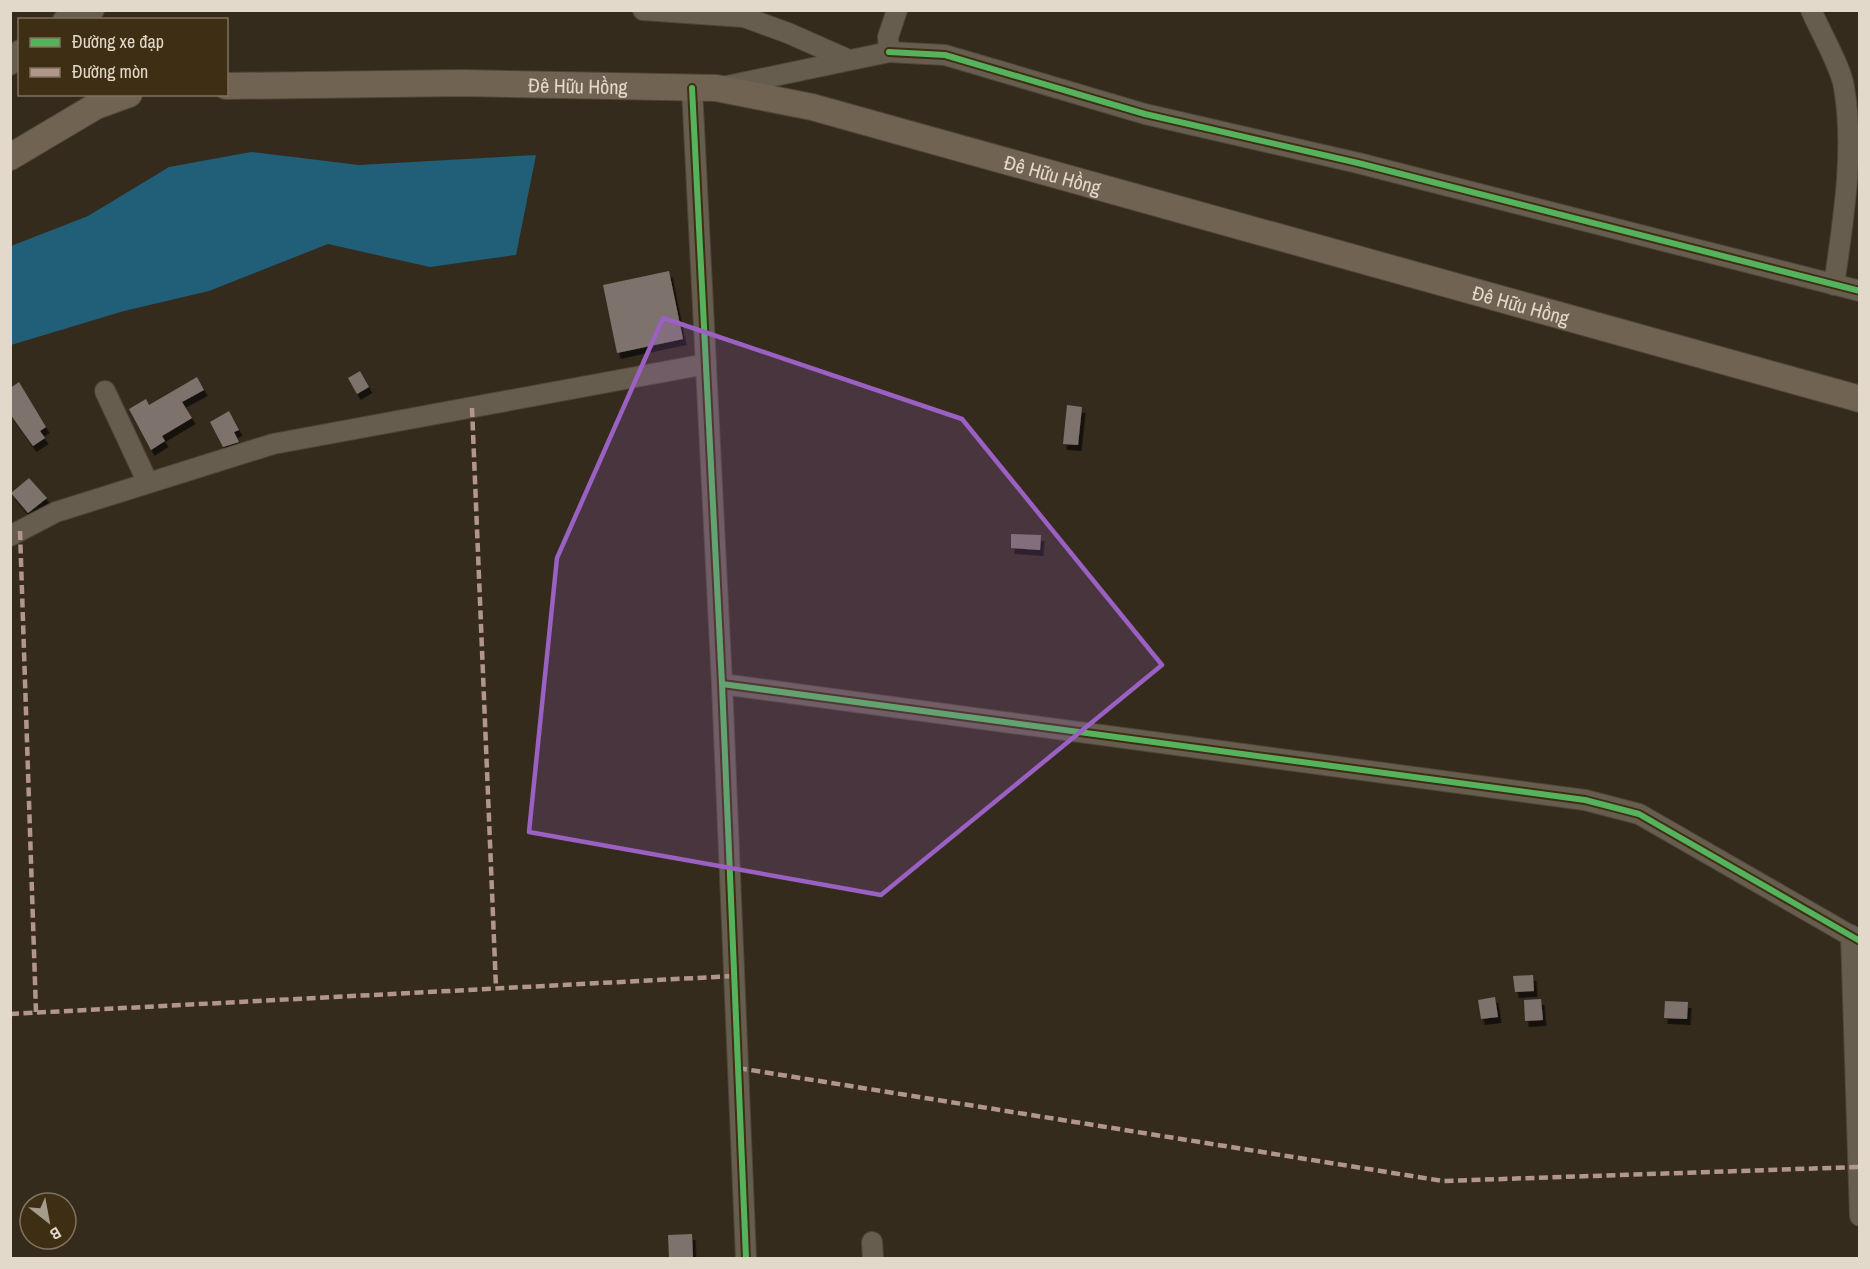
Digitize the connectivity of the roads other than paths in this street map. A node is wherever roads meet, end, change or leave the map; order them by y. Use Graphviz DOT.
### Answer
graph roads {
  1 [pos="94,10"];
  2 [pos="643,10"];
  3 [pos="897,10"];
  4 [pos="1810,10"];
  5 [pos="69,18"];
  6 [pos="889,52"];
  7 [pos="849,60"];
  8 [pos="228,86"];
  9 [pos="704,88"];
  10 [pos="124,96"];
  11 [pos="10,157"];
  12 [pos="1834,285"];
  13 [pos="1860,291"];
  14 [pos="706,364"];
  15 [pos="105,391"];
  16 [pos="1860,399"];
  17 [pos="148,483"];
  18 [pos="10,536"];
  19 [pos="722,684"];
  20 [pos="1855,938"];
  21 [pos="1860,1216"];
  22 [pos="746,1258"];
  1 -- 5 [label="street"];
  2 -- 7 [label="street"];
  3 -- 6 [label="street"];
  4 -- 12 [label="street"];
  6 -- 7 [label="street"];
  6 -- 12 [label="street"];
  7 -- 9 [label="street"];
  8 -- 9 [label="main road, Đê Hữu Hồng"];
  9 -- 14 [label="street"];
  9 -- 16 [label="main road, Đê Hữu Hồng"];
  10 -- 11 [label="main road"];
  12 -- 13 [label="street"];
  14 -- 17 [label="street"];
  14 -- 19 [label="street"];
  15 -- 17 [label="street"];
  17 -- 18 [label="street"];
  19 -- 20 [label="street"];
  19 -- 22 [label="street"];
  20 -- 21 [label="street"];
}
